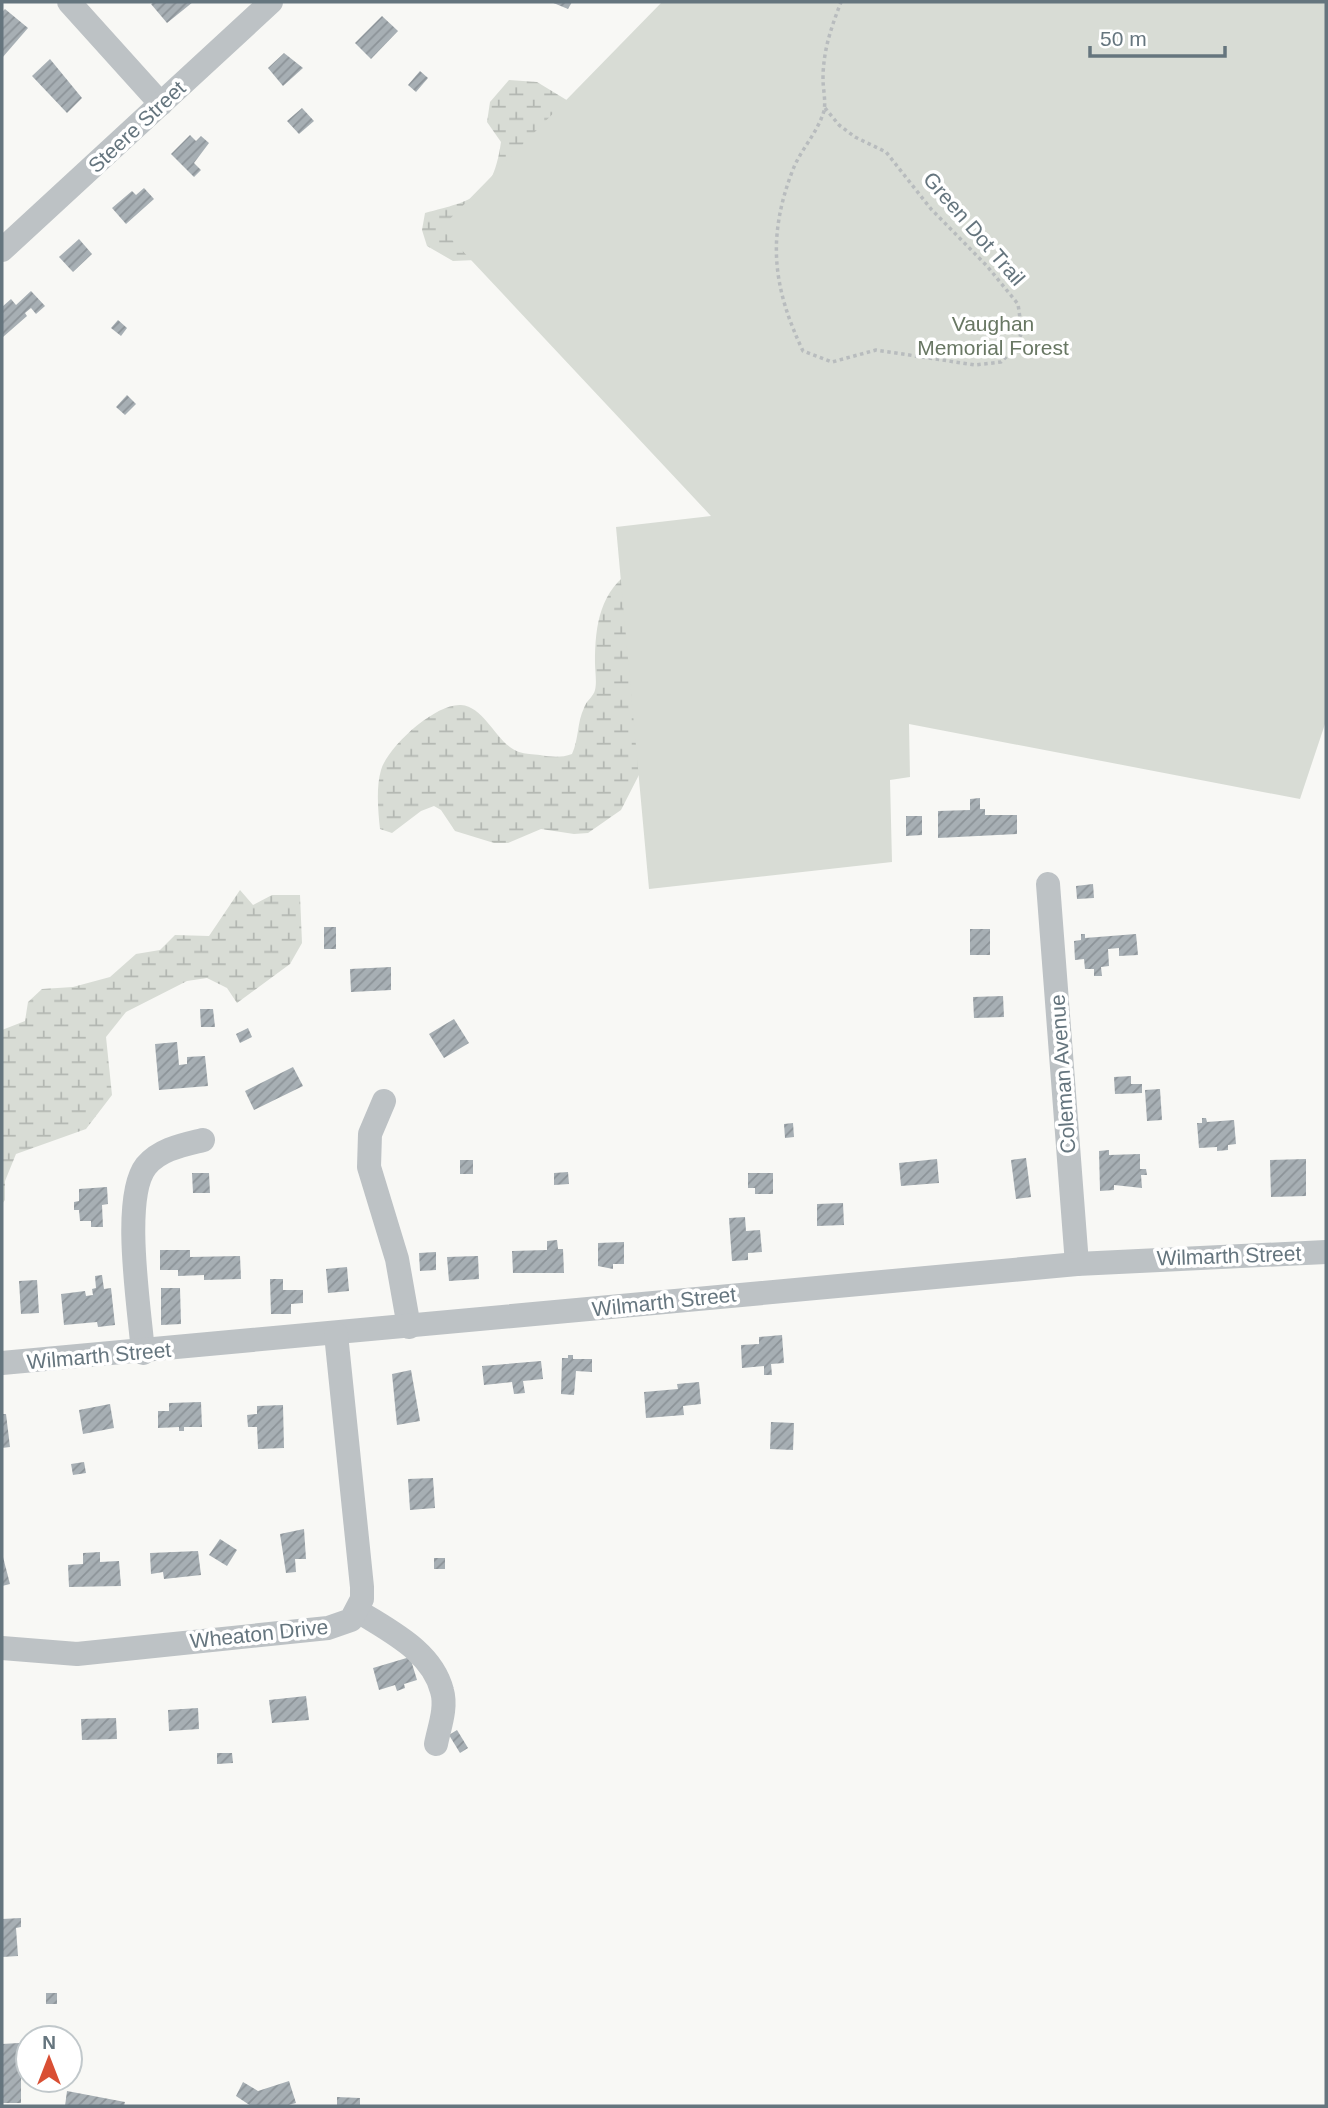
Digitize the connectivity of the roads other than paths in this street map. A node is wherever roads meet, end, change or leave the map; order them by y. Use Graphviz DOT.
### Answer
graph roads {
  1 [pos="69,2"];
  2 [pos="271,2"];
  3 [pos="161,104"];
  4 [pos="2,250"];
  5 [pos="1048,884"];
  6 [pos="384,1101"];
  7 [pos="203,1140"];
  8 [pos="1326,1252"];
  9 [pos="1077,1264"];
  10 [pos="409,1327"];
  11 [pos="336,1334"];
  12 [pos="143,1353"];
  13 [pos="2,1363"];
  14 [pos="358,1611"];
  15 [pos="2,1648"];
  16 [pos="436,1744"];
  1 -- 3 [label="street"];
  2 -- 3 [label="street, Steere Street"];
  3 -- 4 [label="street, Steere Street"];
  5 -- 9 [label="street, Coleman Avenue"];
  6 -- 10 [label="street"];
  7 -- 12 [label="street"];
  8 -- 9 [label="street, Wilmarth Street"];
  9 -- 10 [label="street, Wilmarth Street"];
  10 -- 11 [label="street, Wilmarth Street"];
  11 -- 12 [label="street, Wilmarth Street"];
  11 -- 14 [label="street, Wheaton Drive"];
  12 -- 13 [label="street, Wilmarth Street"];
  14 -- 15 [label="street, Wheaton Drive"];
  14 -- 16 [label="street"];
}
